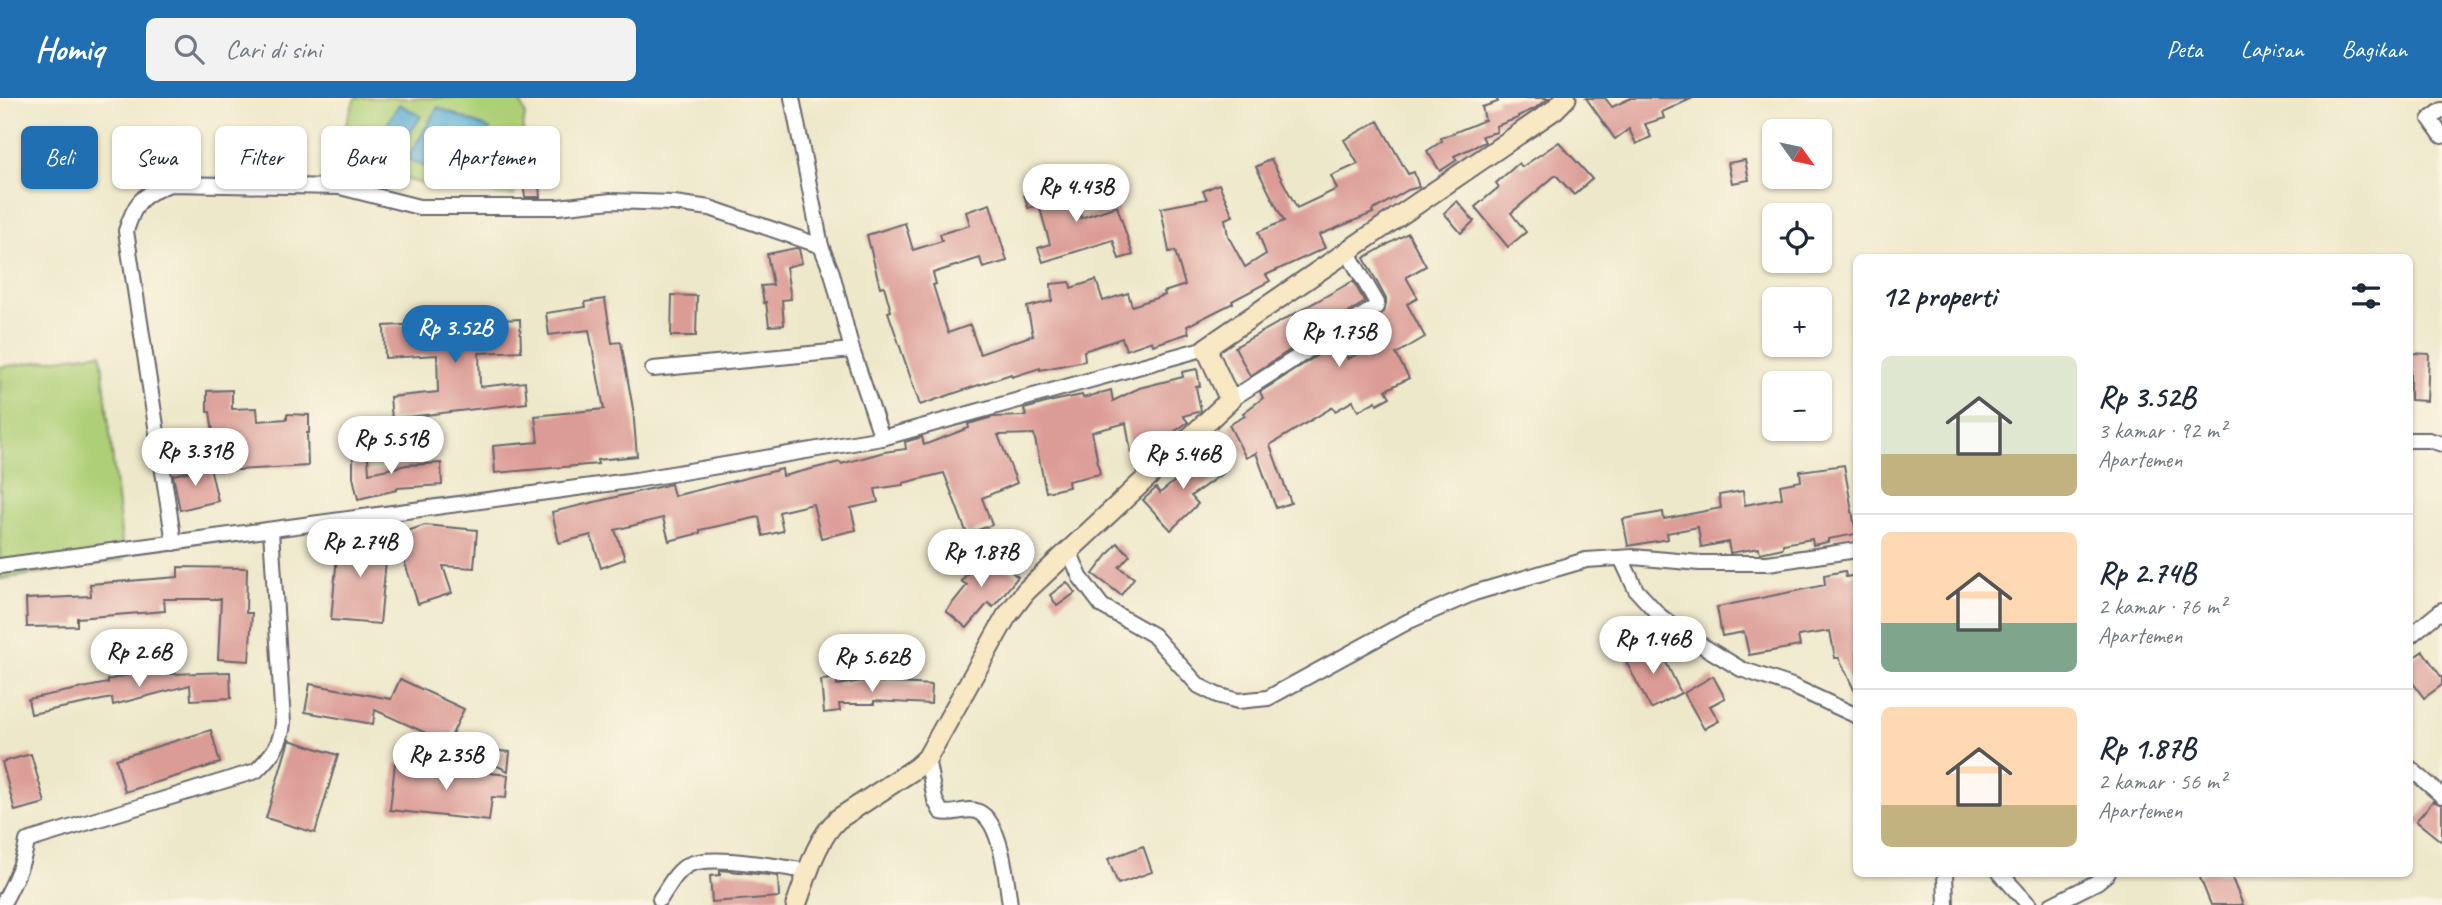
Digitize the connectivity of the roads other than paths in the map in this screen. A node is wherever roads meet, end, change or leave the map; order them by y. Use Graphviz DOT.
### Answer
graph roads {
  1 [pos="792,98"];
  2 [pos="1566,98"];
  3 [pos="2442,110"];
  4 [pos="2442,136"];
  5 [pos="821,247"];
  6 [pos="1348,253"];
  7 [pos="1206,348"];
  8 [pos="852,350"];
  9 [pos="653,369"];
  10 [pos="1230,400"];
  11 [pos="882,438"];
  12 [pos="2413,440"];
  13 [pos="2442,444"];
  14 [pos="271,530"];
  15 [pos="174,542"];
  16 [pos="1069,550"];
  17 [pos="1853,551"];
  18 [pos="1621,558"];
  19 [pos="0,566"];
  20 [pos="2442,610"];
  21 [pos="2413,634"];
  22 [pos="1853,714"];
  23 [pos="927,758"];
  24 [pos="2413,771"];
  25 [pos="2442,796"];
  26 [pos="809,871"];
  27 [pos="1945,877"];
  28 [pos="2004,877"];
  29 [pos="2103,877"];
  30 [pos="660,899"];
  31 [pos="2,905"];
  32 [pos="796,905"];
  33 [pos="1010,905"];
  34 [pos="1946,905"];
  35 [pos="2029,905"];
  36 [pos="2051,905"];
  1 -- 5 [label="street"];
  2 -- 6 [label="street"];
  3 -- 4 [label="street"];
  5 -- 8 [label="street"];
  5 -- 15 [label="street"];
  6 -- 7 [label="street"];
  6 -- 10 [label="street"];
  7 -- 10 [label="street"];
  7 -- 11 [label="street"];
  8 -- 9 [label="street"];
  8 -- 11 [label="street"];
  10 -- 16 [label="street"];
  11 -- 14 [label="street"];
  12 -- 13 [label="street"];
  14 -- 15 [label="street"];
  14 -- 31 [label="street"];
  15 -- 19 [label="street"];
  16 -- 18 [label="street"];
  16 -- 23 [label="street"];
  17 -- 18 [label="street"];
  18 -- 22 [label="street"];
  20 -- 21 [label="street"];
  23 -- 26 [label="street"];
  23 -- 33 [label="street"];
  24 -- 25 [label="street"];
  26 -- 30 [label="street"];
  26 -- 32 [label="street"];
  27 -- 34 [label="street"];
  28 -- 35 [label="street"];
  29 -- 36 [label="street"];
}
